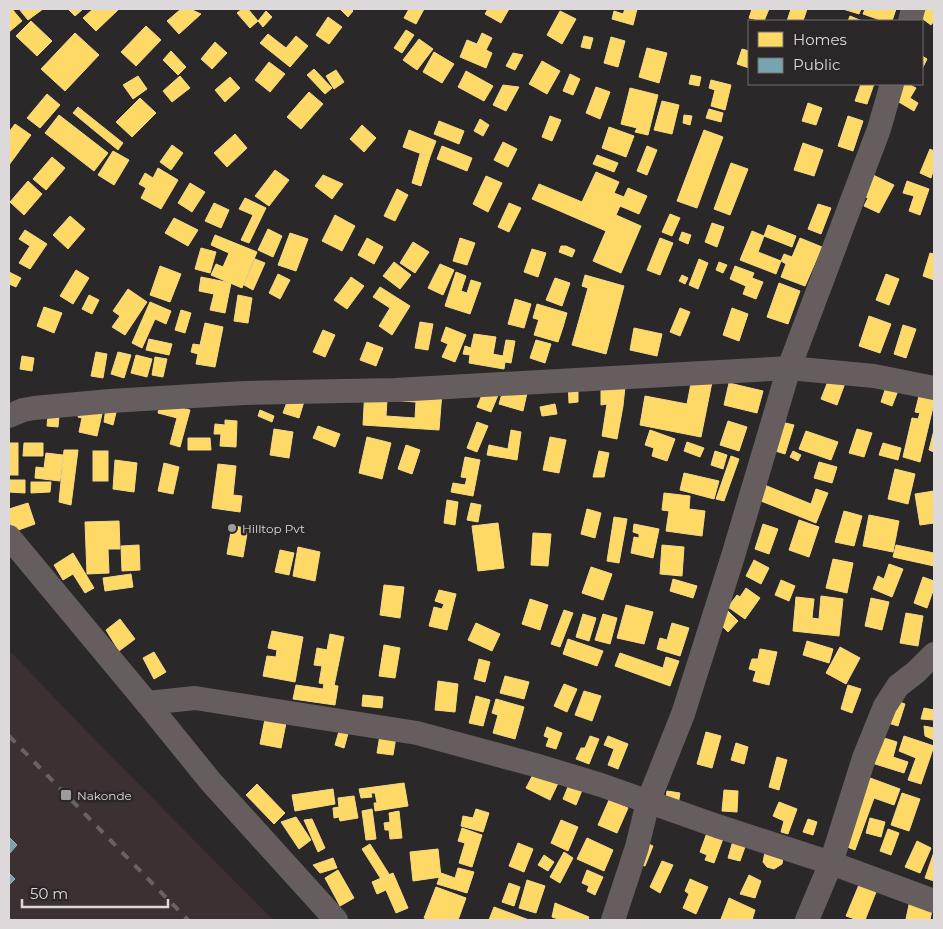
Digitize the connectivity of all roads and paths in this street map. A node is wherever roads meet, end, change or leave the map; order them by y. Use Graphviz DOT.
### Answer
graph roads {
  1 [pos="892,85"];
  2 [pos="789,368"];
  3 [pos="934,388"];
  4 [pos="9,416"];
  5 [pos="9,537"];
  6 [pos="934,654"];
  7 [pos="148,703"];
  8 [pos="648,802"];
  9 [pos="831,863"];
  10 [pos="934,901"];
  11 [pos="336,920"];
  12 [pos="613,920"];
  13 [pos="808,920"];
  1 -- 2 [label="street"];
  2 -- 3 [label="street"];
  2 -- 4 [label="street"];
  2 -- 8 [label="street"];
  5 -- 7 [label="street"];
  6 -- 9 [label="street"];
  7 -- 8 [label="street"];
  7 -- 11 [label="street"];
  8 -- 9 [label="street"];
  8 -- 12 [label="street"];
  9 -- 10 [label="street"];
  9 -- 13 [label="street"];
}
